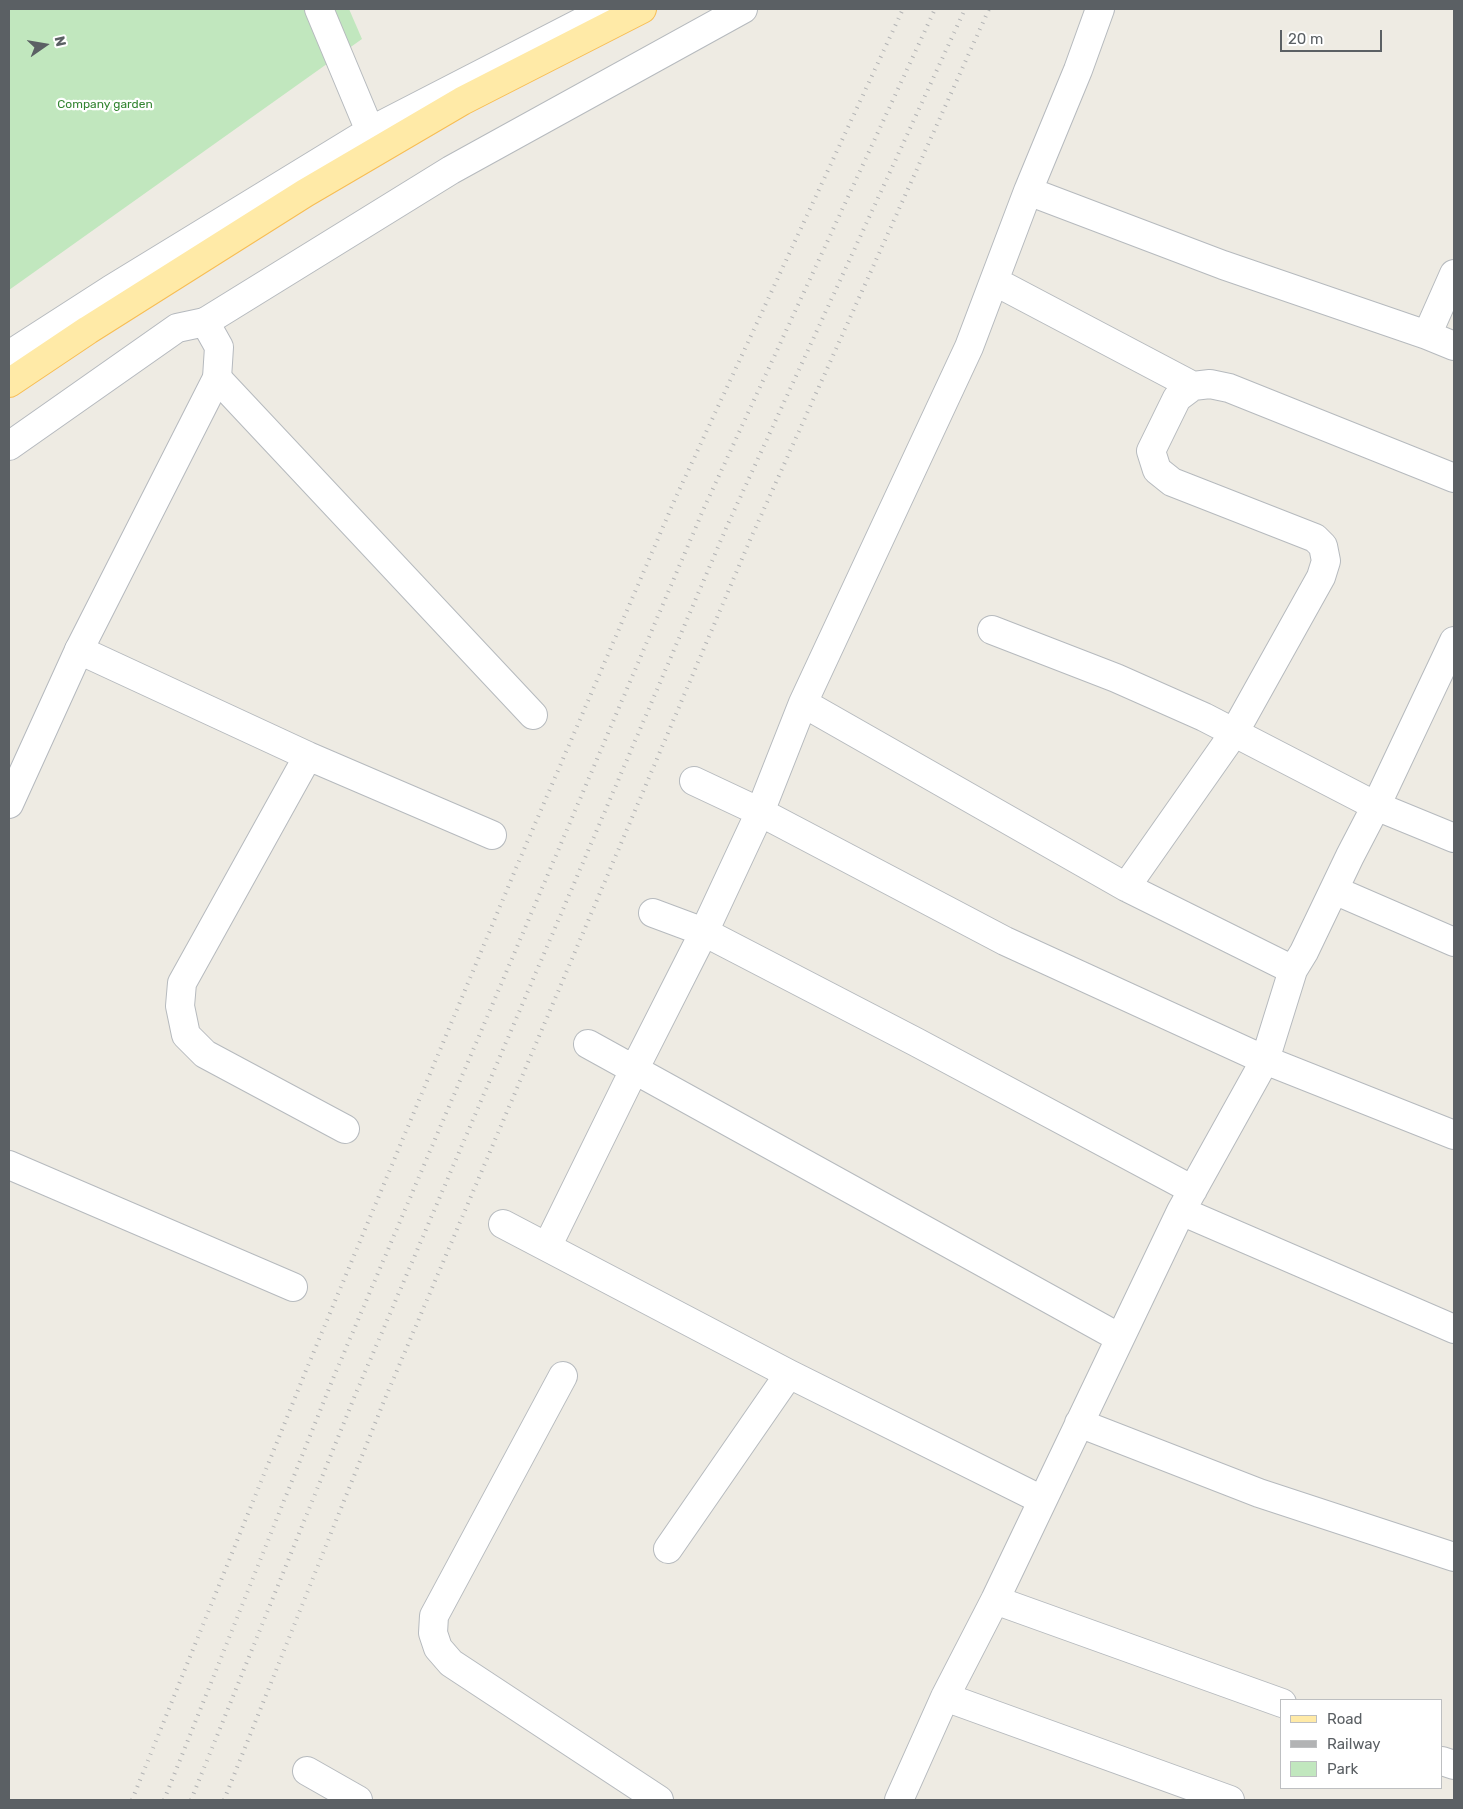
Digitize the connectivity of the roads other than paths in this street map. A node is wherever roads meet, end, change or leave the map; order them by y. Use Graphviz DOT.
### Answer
graph roads {
  1 [pos="319,9"];
  2 [pos="642,9"];
  3 [pos="743,9"];
  4 [pos="1100,9"];
  5 [pos="599,11"];
  6 [pos="370,131"];
  7 [pos="1028,191"];
  8 [pos="1454,274"];
  9 [pos="994,281"];
  10 [pos="205,322"];
  11 [pos="1427,335"];
  12 [pos="1454,346"];
  13 [pos="9,355"];
  14 [pos="217,378"];
  15 [pos="9,383"];
  16 [pos="1193,386"];
  17 [pos="9,446"];
  18 [pos="1454,478"];
  19 [pos="992,630"];
  20 [pos="1454,641"];
  21 [pos="79,650"];
  22 [pos="803,703"];
  23 [pos="533,716"];
  24 [pos="1234,733"];
  25 [pos="308,756"];
  26 [pos="694,781"];
  27 [pos="9,804"];
  28 [pos="1376,806"];
  29 [pos="760,812"];
  30 [pos="492,835"];
  31 [pos="1454,838"];
  32 [pos="1126,888"];
  33 [pos="1334,890"];
  34 [pos="653,913"];
  35 [pos="704,932"];
  36 [pos="1454,942"];
  37 [pos="1293,970"];
  38 [pos="588,1044"];
  39 [pos="1265,1060"];
  40 [pos="634,1070"];
  41 [pos="346,1129"];
  42 [pos="1454,1135"];
  43 [pos="9,1165"];
  44 [pos="1187,1201"];
  45 [pos="502,1224"];
  46 [pos="548,1247"];
  47 [pos="293,1287"];
  48 [pos="1454,1328"];
  49 [pos="1120,1338"];
  50 [pos="789,1374"];
  51 [pos="563,1376"];
  52 [pos="1079,1423"];
  53 [pos="1042,1500"];
  54 [pos="668,1549"];
  55 [pos="1454,1557"];
  56 [pos="995,1600"];
  57 [pos="945,1697"];
  58 [pos="1280,1702"];
  59 [pos="307,1771"];
  60 [pos="358,1800"];
  61 [pos="659,1800"];
  62 [pos="898,1800"];
  63 [pos="1230,1800"];
  1 -- 6 [label="street"];
  2 -- 15 [label="main road"];
  3 -- 10 [label="street"];
  4 -- 7 [label="street"];
  5 -- 6 [label="street"];
  6 -- 13 [label="street"];
  7 -- 9 [label="street"];
  7 -- 11 [label="street"];
  8 -- 11 [label="street"];
  9 -- 16 [label="street"];
  9 -- 22 [label="street"];
  10 -- 14 [label="street"];
  10 -- 17 [label="street"];
  11 -- 12 [label="street"];
  14 -- 21 [label="street"];
  14 -- 23 [label="street"];
  16 -- 18 [label="street"];
  16 -- 24 [label="street"];
  19 -- 24 [label="street"];
  20 -- 28 [label="street"];
  21 -- 25 [label="street"];
  21 -- 27 [label="street"];
  22 -- 29 [label="street"];
  22 -- 32 [label="street"];
  24 -- 28 [label="street"];
  24 -- 32 [label="street"];
  25 -- 30 [label="street"];
  25 -- 41 [label="street"];
  26 -- 29 [label="street"];
  28 -- 31 [label="street"];
  28 -- 33 [label="street"];
  29 -- 35 [label="street"];
  29 -- 39 [label="street"];
  32 -- 37 [label="street"];
  33 -- 36 [label="street"];
  33 -- 37 [label="street"];
  34 -- 35 [label="street"];
  35 -- 40 [label="street"];
  35 -- 44 [label="street"];
  37 -- 39 [label="street"];
  38 -- 40 [label="street"];
  39 -- 42 [label="street"];
  39 -- 44 [label="street"];
  40 -- 46 [label="street"];
  40 -- 49 [label="street"];
  43 -- 47 [label="street"];
  44 -- 48 [label="street"];
  44 -- 49 [label="street"];
  45 -- 46 [label="street"];
  46 -- 50 [label="street"];
  49 -- 52 [label="street"];
  50 -- 53 [label="street"];
  50 -- 54 [label="street"];
  51 -- 61 [label="street"];
  52 -- 53 [label="street"];
  52 -- 55 [label="street"];
  53 -- 56 [label="street"];
  56 -- 57 [label="street"];
  56 -- 58 [label="street"];
  57 -- 62 [label="street"];
  57 -- 63 [label="street"];
  59 -- 60 [label="street"];
}
